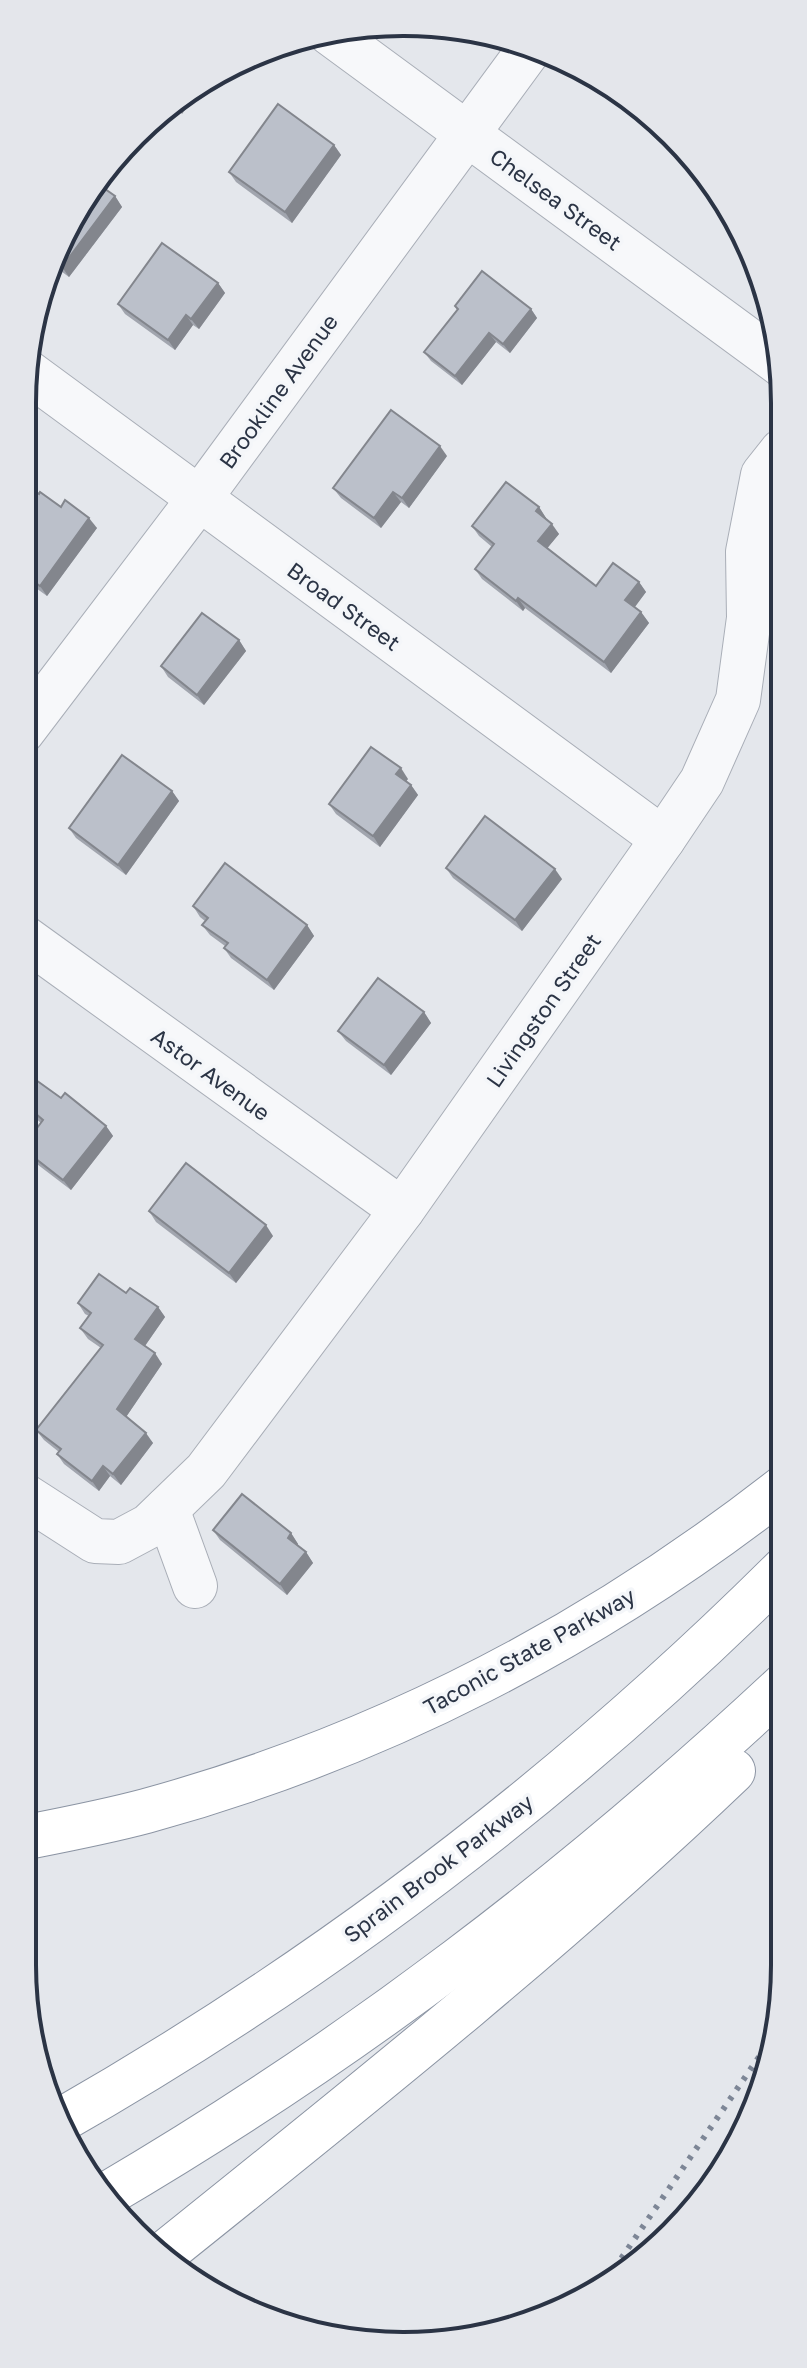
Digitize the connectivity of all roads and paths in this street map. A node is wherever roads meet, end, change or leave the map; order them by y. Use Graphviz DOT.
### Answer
graph roads {
  1 [pos="341,41"];
  2 [pos="524,57"];
  3 [pos="466,134"];
  4 [pos="768,355"];
  5 [pos="37,379"];
  6 [pos="771,465"];
  7 [pos="199,499"];
  8 [pos="36,714"];
  9 [pos="663,839"];
  10 [pos="36,947"];
  11 [pos="402,1210"];
  12 [pos="771,1497"];
  13 [pos="36,1503"];
  14 [pos="167,1509"];
  15 [pos="771,1582"];
  16 [pos="195,1586"];
  17 [pos="771,1697"];
  18 [pos="771,1733"];
  19 [pos="36,1835"];
  20 [pos="69,2116"];
  21 [pos="114,2190"];
  22 [pos="171,2249"];
  1 -- 3 [label="street, Chelsea Street"];
  2 -- 3 [label="street, Brookline Avenue"];
  3 -- 4 [label="street, Chelsea Street"];
  3 -- 7 [label="street, Brookline Avenue"];
  5 -- 7 [label="street, Broad Street"];
  6 -- 9 [label="street, Livingston Street"];
  7 -- 8 [label="street, Brookline Avenue"];
  7 -- 9 [label="street, Broad Street"];
  9 -- 11 [label="street, Livingston Street"];
  10 -- 11 [label="street, Astor Avenue"];
  11 -- 14 [label="street, Livingston Street"];
  12 -- 19 [label="highway, Taconic State Parkway"];
  13 -- 14 [label="street, Livingston Street"];
  14 -- 16 [label="street"];
  15 -- 20 [label="highway, Sprain Brook Parkway"];
  17 -- 21 [label="highway"];
  18 -- 22 [label="highway"];
}
